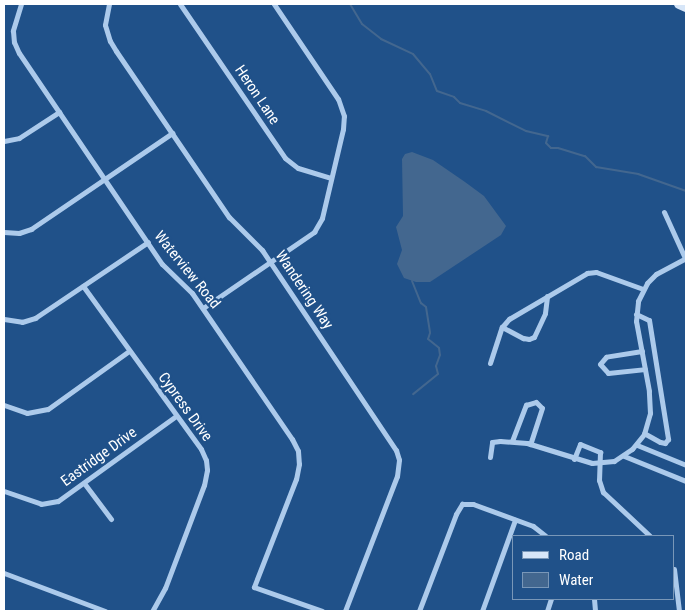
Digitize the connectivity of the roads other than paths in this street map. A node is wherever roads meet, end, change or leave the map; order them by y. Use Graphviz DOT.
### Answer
graph roads {
  1 [pos="21,4"];
  2 [pos="109,4"];
  3 [pos="180,4"];
  4 [pos="274,4"];
  5 [pos="678,4"];
  6 [pos="686,6"];
  7 [pos="59,112"];
  8 [pos="172,133"];
  9 [pos="4,141"];
  10 [pos="331,178"];
  11 [pos="104,179"];
  12 [pos="664,212"];
  13 [pos="4,232"];
  14 [pos="148,242"];
  15 [pos="686,258"];
  16 [pos="270,263"];
  17 [pos="83,286"];
  18 [pos="643,289"];
  19 [pos="547,296"];
  20 [pos="203,308"];
  21 [pos="636,314"];
  22 [pos="4,319"];
  23 [pos="502,327"];
  24 [pos="129,351"];
  25 [pos="642,351"];
  26 [pos="490,363"];
  27 [pos="645,369"];
  28 [pos="4,405"];
  29 [pos="176,416"];
  30 [pos="644,433"];
  31 [pos="512,441"];
  32 [pos="530,444"];
  33 [pos="637,445"];
  34 [pos="624,456"];
  35 [pos="490,457"];
  36 [pos="574,459"];
  37 [pos="600,464"];
  38 [pos="686,465"];
  39 [pos="686,481"];
  40 [pos="84,483"];
  41 [pos="4,491"];
  42 [pos="111,519"];
  43 [pos="515,520"];
  44 [pos="545,535"];
  45 [pos="649,535"];
  46 [pos="4,573"];
  47 [pos="675,580"];
  48 [pos="105,611"];
  49 [pos="152,611"];
  50 [pos="322,611"];
  51 [pos="345,611"];
  52 [pos="419,611"];
  53 [pos="482,611"];
  54 [pos="678,611"];
  1 -- 7 [label="street, Waterview Road"];
  2 -- 8 [label="street, Wandering Way"];
  3 -- 10 [label="street, Heron Lane"];
  4 -- 10 [label="street"];
  5 -- 6 [label="main road"];
  7 -- 9 [label="street"];
  7 -- 11 [label="street, Waterview Road"];
  8 -- 11 [label="street"];
  8 -- 16 [label="street, Wandering Way"];
  10 -- 16 [label="street"];
  11 -- 13 [label="street"];
  11 -- 14 [label="street, Waterview Road"];
  12 -- 15 [label="street"];
  14 -- 17 [label="street"];
  14 -- 20 [label="street, Waterview Road"];
  15 -- 18 [label="street"];
  16 -- 20 [label="street"];
  16 -- 51 [label="street, Wandering Way"];
  17 -- 22 [label="street"];
  17 -- 24 [label="street, Cypress Drive"];
  18 -- 19 [label="street"];
  18 -- 21 [label="street"];
  19 -- 23 [label="street"];
  19 -- 23 [label="street"];
  20 -- 50 [label="street, Waterview Road"];
  21 -- 25 [label="street"];
  21 -- 30 [label="street"];
  23 -- 26 [label="street"];
  24 -- 28 [label="street"];
  24 -- 29 [label="street, Cypress Drive"];
  25 -- 27 [label="street"];
  25 -- 27 [label="street"];
  27 -- 30 [label="street"];
  29 -- 40 [label="street, Eastridge Drive"];
  29 -- 49 [label="street, Cypress Drive"];
  30 -- 33 [label="street"];
  31 -- 32 [label="street"];
  31 -- 32 [label="street"];
  31 -- 35 [label="street"];
  32 -- 36 [label="street"];
  33 -- 34 [label="street"];
  33 -- 38 [label="street"];
  34 -- 37 [label="street"];
  34 -- 39 [label="street"];
  36 -- 37 [label="street"];
  36 -- 37 [label="street"];
  37 -- 45 [label="street"];
  40 -- 41 [label="street, Eastridge Drive"];
  40 -- 42 [label="street"];
  43 -- 44 [label="street"];
  43 -- 52 [label="street"];
  43 -- 53 [label="street"];
  46 -- 48 [label="street"];
  47 -- 54 [label="street"];
}
